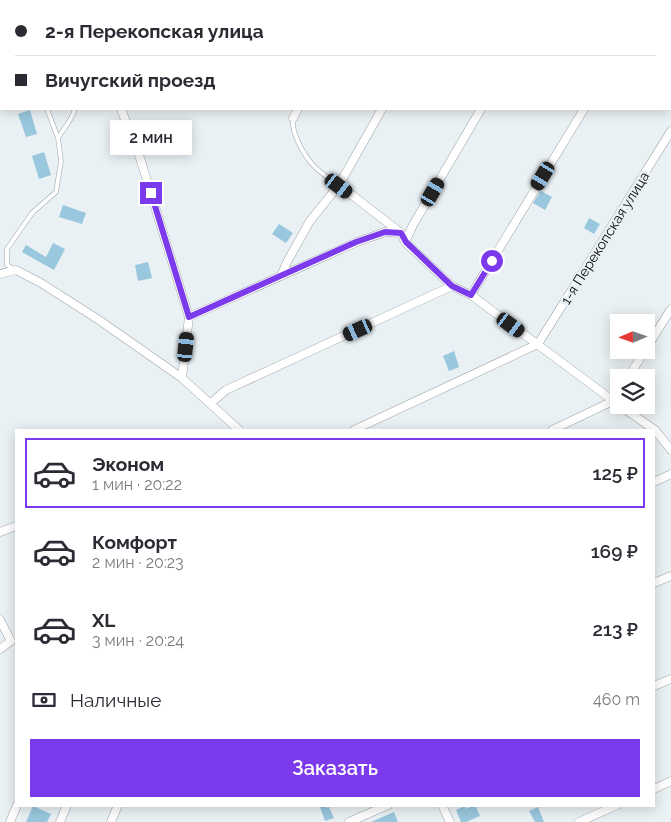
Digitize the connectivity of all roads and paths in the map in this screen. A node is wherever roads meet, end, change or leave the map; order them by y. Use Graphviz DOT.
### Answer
graph roads {
  1 [pos="47,110"];
  2 [pos="75,110"];
  3 [pos="121,110"];
  4 [pos="297,110"];
  5 [pos="381,110"];
  6 [pos="480,110"];
  7 [pos="583,110"];
  8 [pos="293,118"];
  9 [pos="671,131"];
  10 [pos="58,138"];
  11 [pos="339,186"];
  12 [pos="401,233"];
  13 [pos="406,242"];
  14 [pos="16,270"];
  15 [pos="0,274"];
  16 [pos="281,276"];
  17 [pos="452,286"];
  18 [pos="471,295"];
  19 [pos="671,309"];
  20 [pos="189,317"];
  21 [pos="655,335"];
  22 [pos="538,344"];
  23 [pos="182,378"];
  24 [pos="610,398"];
  25 [pos="211,403"];
  26 [pos="610,406"];
  27 [pos="632,414"];
  28 [pos="238,429"];
  29 [pos="356,429"];
  30 [pos="554,429"];
  31 [pos="654,429"];
  32 [pos="655,430"];
  33 [pos="671,450"];
  34 [pos="671,474"];
  35 [pos="655,482"];
  36 [pos="15,526"];
  37 [pos="0,532"];
  38 [pos="671,576"];
  39 [pos="655,583"];
  40 [pos="0,620"];
  41 [pos="0,649"];
  42 [pos="671,679"];
  43 [pos="655,686"];
  44 [pos="671,781"];
  45 [pos="655,789"];
  46 [pos="16,807"];
  47 [pos="66,807"];
  48 [pos="117,807"];
  49 [pos="383,807"];
  50 [pos="443,807"];
  51 [pos="613,807"];
  52 [pos="10,822"];
  53 [pos="60,822"];
  54 [pos="110,822"];
  55 [pos="349,822"];
  56 [pos="450,822"];
  57 [pos="579,822"];
  1 -- 10 [label="lane"];
  2 -- 10 [label="lane"];
  3 -- 20 [label="street"];
  4 -- 8 [label="street"];
  5 -- 11 [label="street"];
  6 -- 13 [label="street"];
  7 -- 18 [label="street"];
  8 -- 11 [label="lane"];
  9 -- 22 [label="street, 1-я Перекопская улица"];
  10 -- 14 [label="lane"];
  11 -- 12 [label="street"];
  11 -- 16 [label="street"];
  12 -- 13 [label="street"];
  12 -- 16 [label="street"];
  13 -- 17 [label="street"];
  14 -- 15 [label="street"];
  14 -- 23 [label="street"];
  16 -- 20 [label="street"];
  17 -- 18 [label="street"];
  17 -- 25 [label="street"];
  18 -- 22 [label="street"];
  19 -- 21 [label="street"];
  20 -- 23 [label="street"];
  22 -- 24 [label="street"];
  22 -- 29 [label="street"];
  23 -- 25 [label="street"];
  25 -- 28 [label="street"];
  26 -- 30 [label="street"];
  27 -- 31 [label="street"];
  32 -- 33 [label="street"];
  34 -- 35 [label="street"];
  36 -- 37 [label="street"];
  38 -- 39 [label="street"];
  40 -- 41 [label="street"];
  42 -- 43 [label="street"];
  44 -- 45 [label="street"];
  46 -- 52 [label="street"];
  47 -- 53 [label="street"];
  48 -- 54 [label="street"];
  49 -- 55 [label="street"];
  50 -- 56 [label="street"];
  51 -- 57 [label="street"];
}
